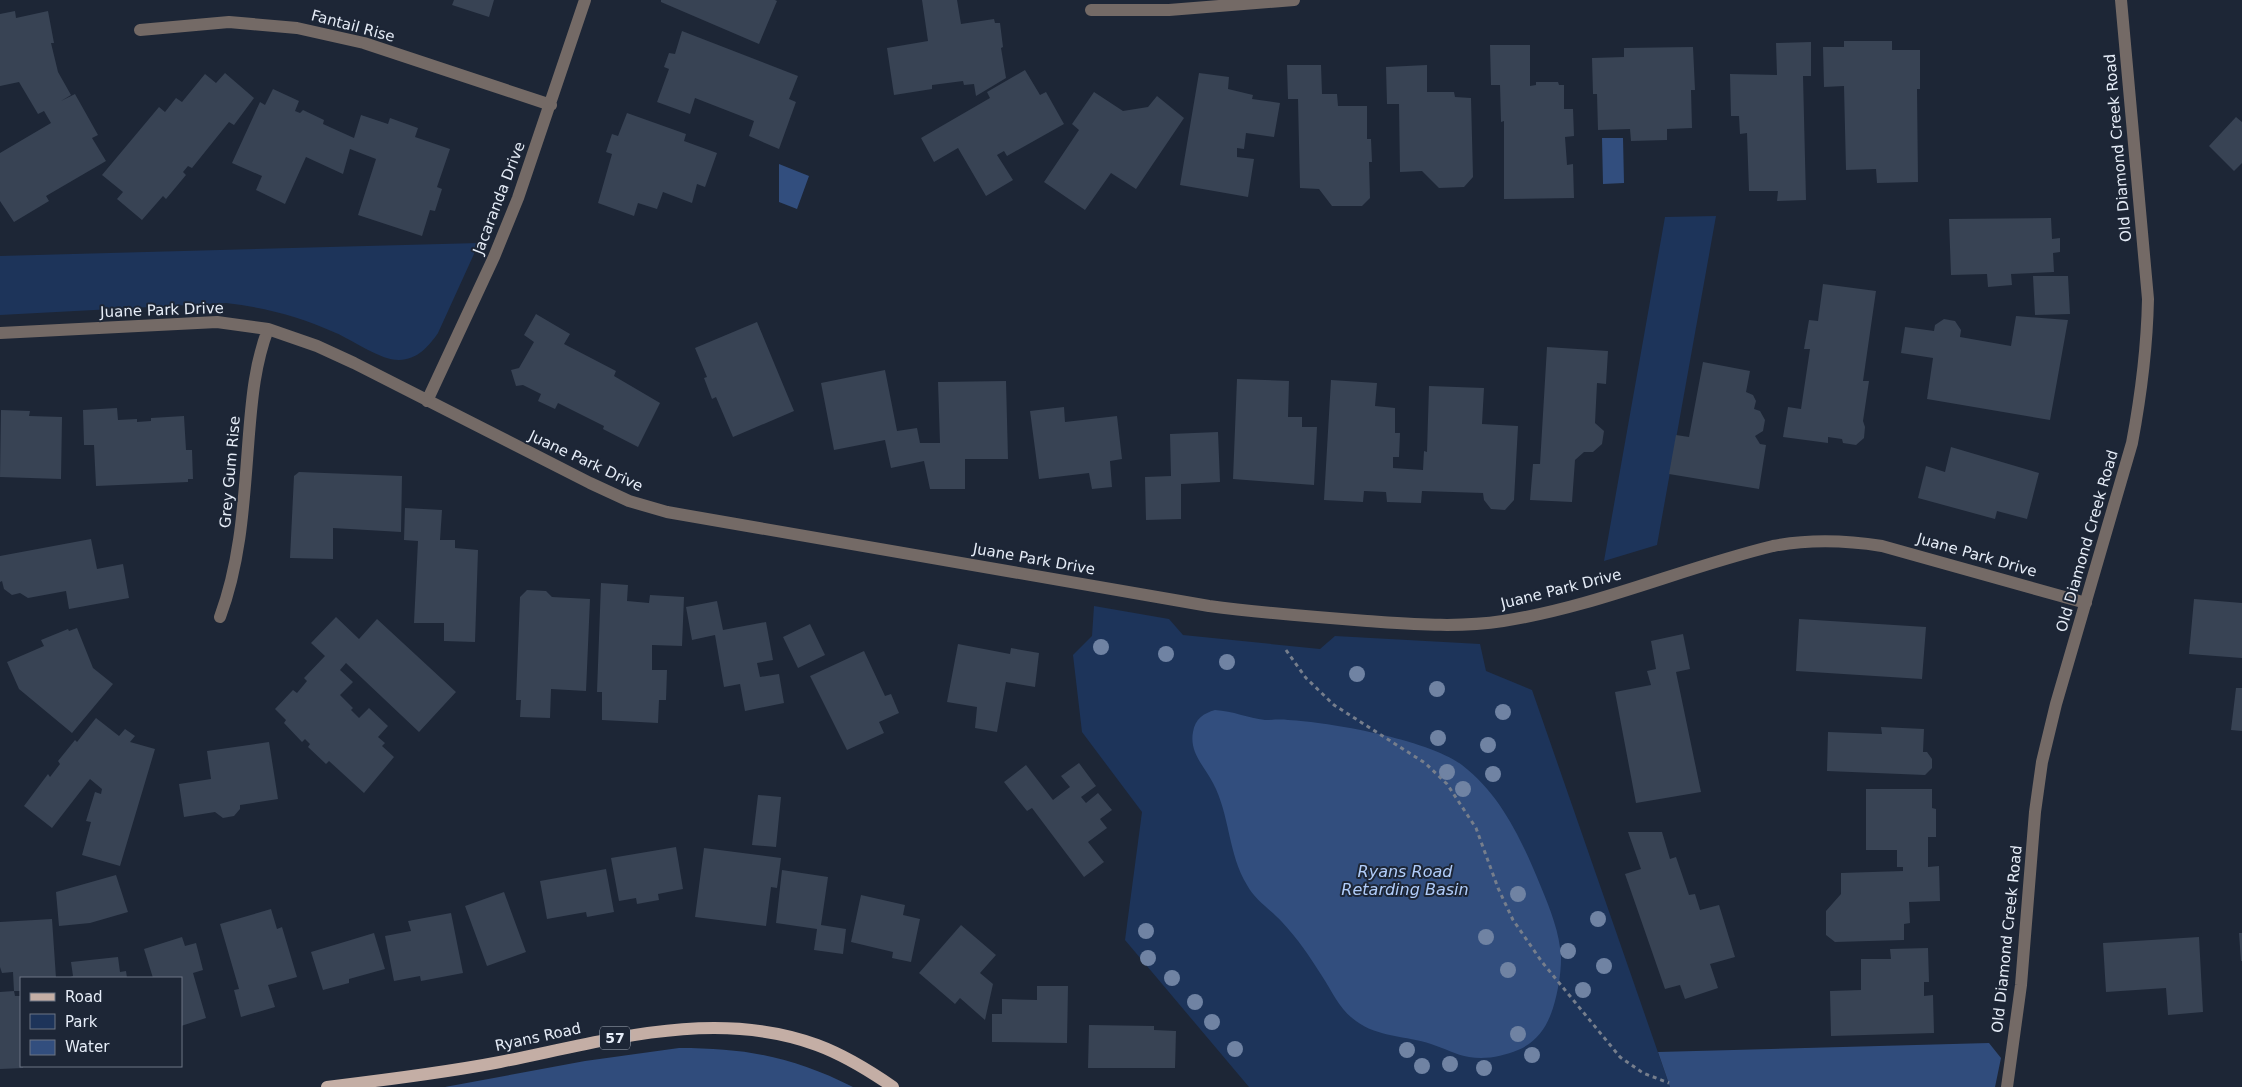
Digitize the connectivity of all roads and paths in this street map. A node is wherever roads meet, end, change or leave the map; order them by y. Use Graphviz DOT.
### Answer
graph roads {
  1 [pos="585,0"];
  2 [pos="1294,0"];
  3 [pos="2120,0"];
  4 [pos="1091,10"];
  5 [pos="140,30"];
  6 [pos="551,105"];
  7 [pos="268,329"];
  8 [pos="0,333"];
  9 [pos="427,401"];
  10 [pos="2086,603"];
  11 [pos="220,617"];
  12 [pos="1286,650"];
  13 [pos="1669,1083"];
  14 [pos="327,1087"];
  15 [pos="893,1087"];
  16 [pos="2007,1087"];
  1 -- 6 [label="street, Jacaranda Drive"];
  2 -- 4 [label="street"];
  3 -- 10 [label="street, Old Diamond Creek Road"];
  5 -- 6 [label="street, Fantail Rise"];
  6 -- 9 [label="street, Jacaranda Drive"];
  7 -- 8 [label="street, Juane Park Drive"];
  7 -- 9 [label="street, Juane Park Drive"];
  7 -- 11 [label="street, Grey Gum Rise"];
  9 -- 10 [label="street, Juane Park Drive"];
  10 -- 16 [label="street, Old Diamond Creek Road"];
  12 -- 13 [label="path"];
  14 -- 15 [label="main road, Ryans Road / 57"];
}
